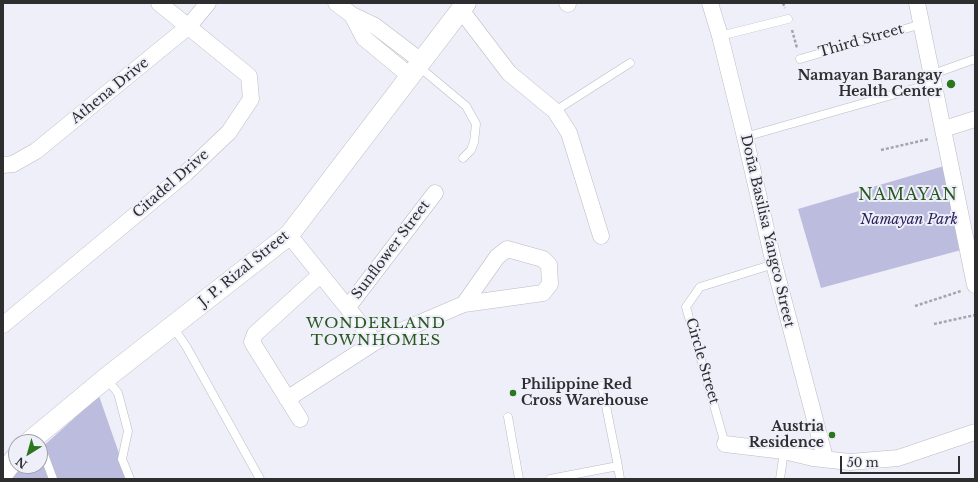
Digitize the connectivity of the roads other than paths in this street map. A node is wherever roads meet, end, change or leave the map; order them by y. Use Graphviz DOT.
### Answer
graph roads {
  1 [pos="159,3"];
  2 [pos="208,3"];
  3 [pos="336,3"];
  4 [pos="710,3"];
  5 [pos="917,3"];
  6 [pos="463,7"];
  7 [pos="352,15"];
  8 [pos="788,18"];
  9 [pos="922,24"];
  10 [pos="189,26"];
  11 [pos="389,36"];
  12 [pos="720,36"];
  13 [pos="378,51"];
  14 [pos="800,59"];
  15 [pos="975,60"];
  16 [pos="630,64"];
  17 [pos="416,68"];
  18 [pos="934,78"];
  19 [pos="555,111"];
  20 [pos="975,119"];
  21 [pos="944,129"];
  22 [pos="745,137"];
  23 [pos="463,158"];
  24 [pos="3,165"];
  25 [pos="435,193"];
  26 [pos="289,235"];
  27 [pos="601,236"];
  28 [pos="774,264"];
  29 [pos="320,275"];
  30 [pos="969,288"];
  31 [pos="464,304"];
  32 [pos="348,307"];
  33 [pos="3,325"];
  34 [pos="172,327"];
  35 [pos="374,342"];
  36 [pos="106,378"];
  37 [pos="602,386"];
  38 [pos="287,399"];
  39 [pos="508,417"];
  40 [pos="300,419"];
  41 [pos="975,432"];
  42 [pos="44,434"];
  43 [pos="724,444"];
  44 [pos="784,451"];
  45 [pos="825,458"];
  46 [pos="48,466"];
  47 [pos="618,466"];
  48 [pos="53,479"];
  49 [pos="130,479"];
  50 [pos="260,479"];
  51 [pos="519,479"];
  52 [pos="550,479"];
  53 [pos="620,479"];
  54 [pos="780,479"];
  1 -- 10 [label="street, Citadel Drive"];
  2 -- 10 [label="street, Athena Drive"];
  3 -- 7 [label="street"];
  4 -- 12 [label="street, Doña Basilisa Yangco Street"];
  5 -- 9 [label="street"];
  6 -- 17 [label="street, J. P. Rizal Street"];
  6 -- 19 [label="street"];
  7 -- 11 [label="street"];
  7 -- 13 [label="street"];
  8 -- 12 [label="lane"];
  9 -- 14 [label="lane, Third Street"];
  9 -- 18 [label="street"];
  10 -- 24 [label="street, Athena Drive"];
  10 -- 33 [label="street, Citadel Drive"];
  11 -- 13 [label="lane"];
  11 -- 17 [label="street"];
  12 -- 22 [label="street, Doña Basilisa Yangco Street"];
  13 -- 17 [label="street"];
  15 -- 18 [label="lane"];
  16 -- 19 [label="lane"];
  17 -- 23 [label="lane"];
  17 -- 26 [label="street, J. P. Rizal Street"];
  18 -- 21 [label="street"];
  18 -- 22 [label="lane"];
  19 -- 27 [label="street"];
  20 -- 21 [label="street"];
  21 -- 30 [label="street"];
  22 -- 28 [label="street, Doña Basilisa Yangco Street"];
  25 -- 32 [label="street, Sunflower Street"];
  26 -- 29 [label="street"];
  26 -- 34 [label="street, J. P. Rizal Street"];
  28 -- 43 [label="lane, Circle Street"];
  28 -- 45 [label="street, Doña Basilisa Yangco Street"];
  29 -- 32 [label="street"];
  29 -- 38 [label="street"];
  31 -- 31 [label="street"];
  31 -- 35 [label="street"];
  32 -- 35 [label="street"];
  34 -- 36 [label="street, J. P. Rizal Street"];
  34 -- 50 [label="lane"];
  35 -- 38 [label="street"];
  36 -- 42 [label="street, J. P. Rizal Street"];
  36 -- 49 [label="lane"];
  37 -- 47 [label="lane"];
  38 -- 40 [label="street"];
  39 -- 51 [label="lane"];
  41 -- 45 [label="street"];
  43 -- 44 [label="street"];
  44 -- 45 [label="street"];
  44 -- 54 [label="lane"];
  46 -- 48 [label="lane"];
  47 -- 52 [label="lane"];
  47 -- 53 [label="lane"];
}
